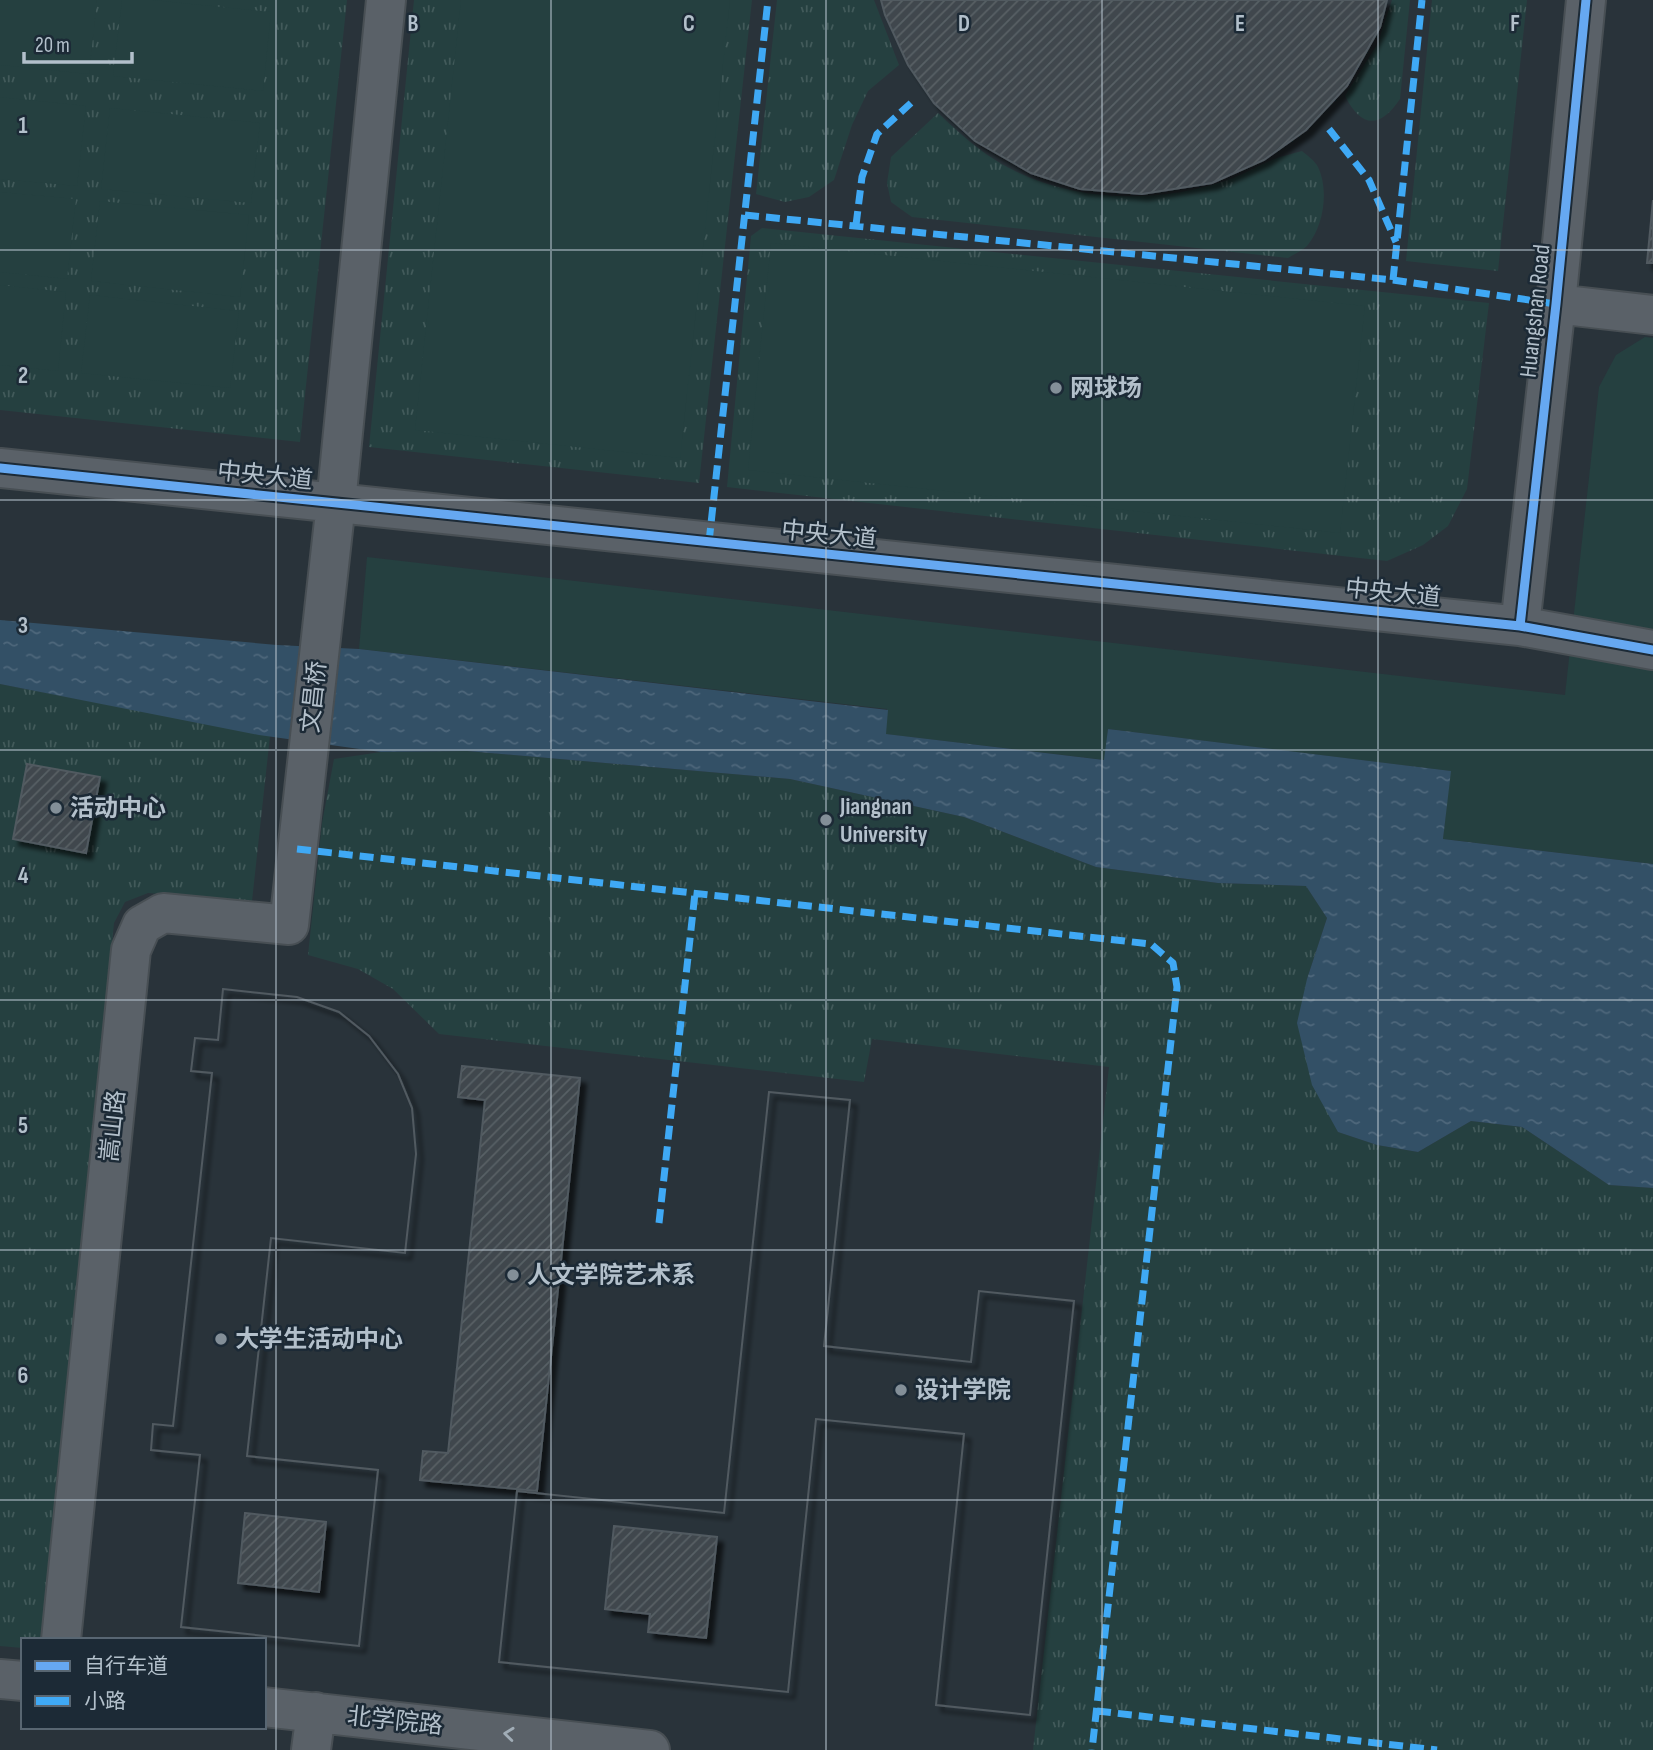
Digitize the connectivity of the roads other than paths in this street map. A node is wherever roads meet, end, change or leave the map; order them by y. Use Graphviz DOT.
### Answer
graph roads {
  1 [pos="386,0"];
  2 [pos="1586,0"];
  3 [pos="1556,304"];
  4 [pos="1653,316"];
  5 [pos="0,468"];
  6 [pos="336,503"];
  7 [pos="1520,626"];
  8 [pos="1653,650"];
  9 [pos="307,764"];
  10 [pos="61,1638"];
  11 [pos="0,1679"];
  12 [pos="21,1681"];
  13 [pos="266,1707"];
  14 [pos="316,1712"];
  15 [pos="311,1750"];
  16 [pos="650,1750"];
  1 -- 6 [label="street, 文昌桥"];
  2 -- 3 [label="street, Huangshan Road"];
  3 -- 4 [label="street"];
  3 -- 7 [label="street, Huangshan Road"];
  5 -- 6 [label="street, 中央大道"];
  6 -- 7 [label="street, 中央大道"];
  6 -- 9 [label="street, 文昌桥"];
  7 -- 8 [label="street, 中央大道"];
  9 -- 10 [label="street, 嵩山路"];
  11 -- 12 [label="street"];
  13 -- 14 [label="street, 北学院路"];
  14 -- 15 [label="street"];
  16 -- 14 [label="street, 北学院路, one-way"];
}
